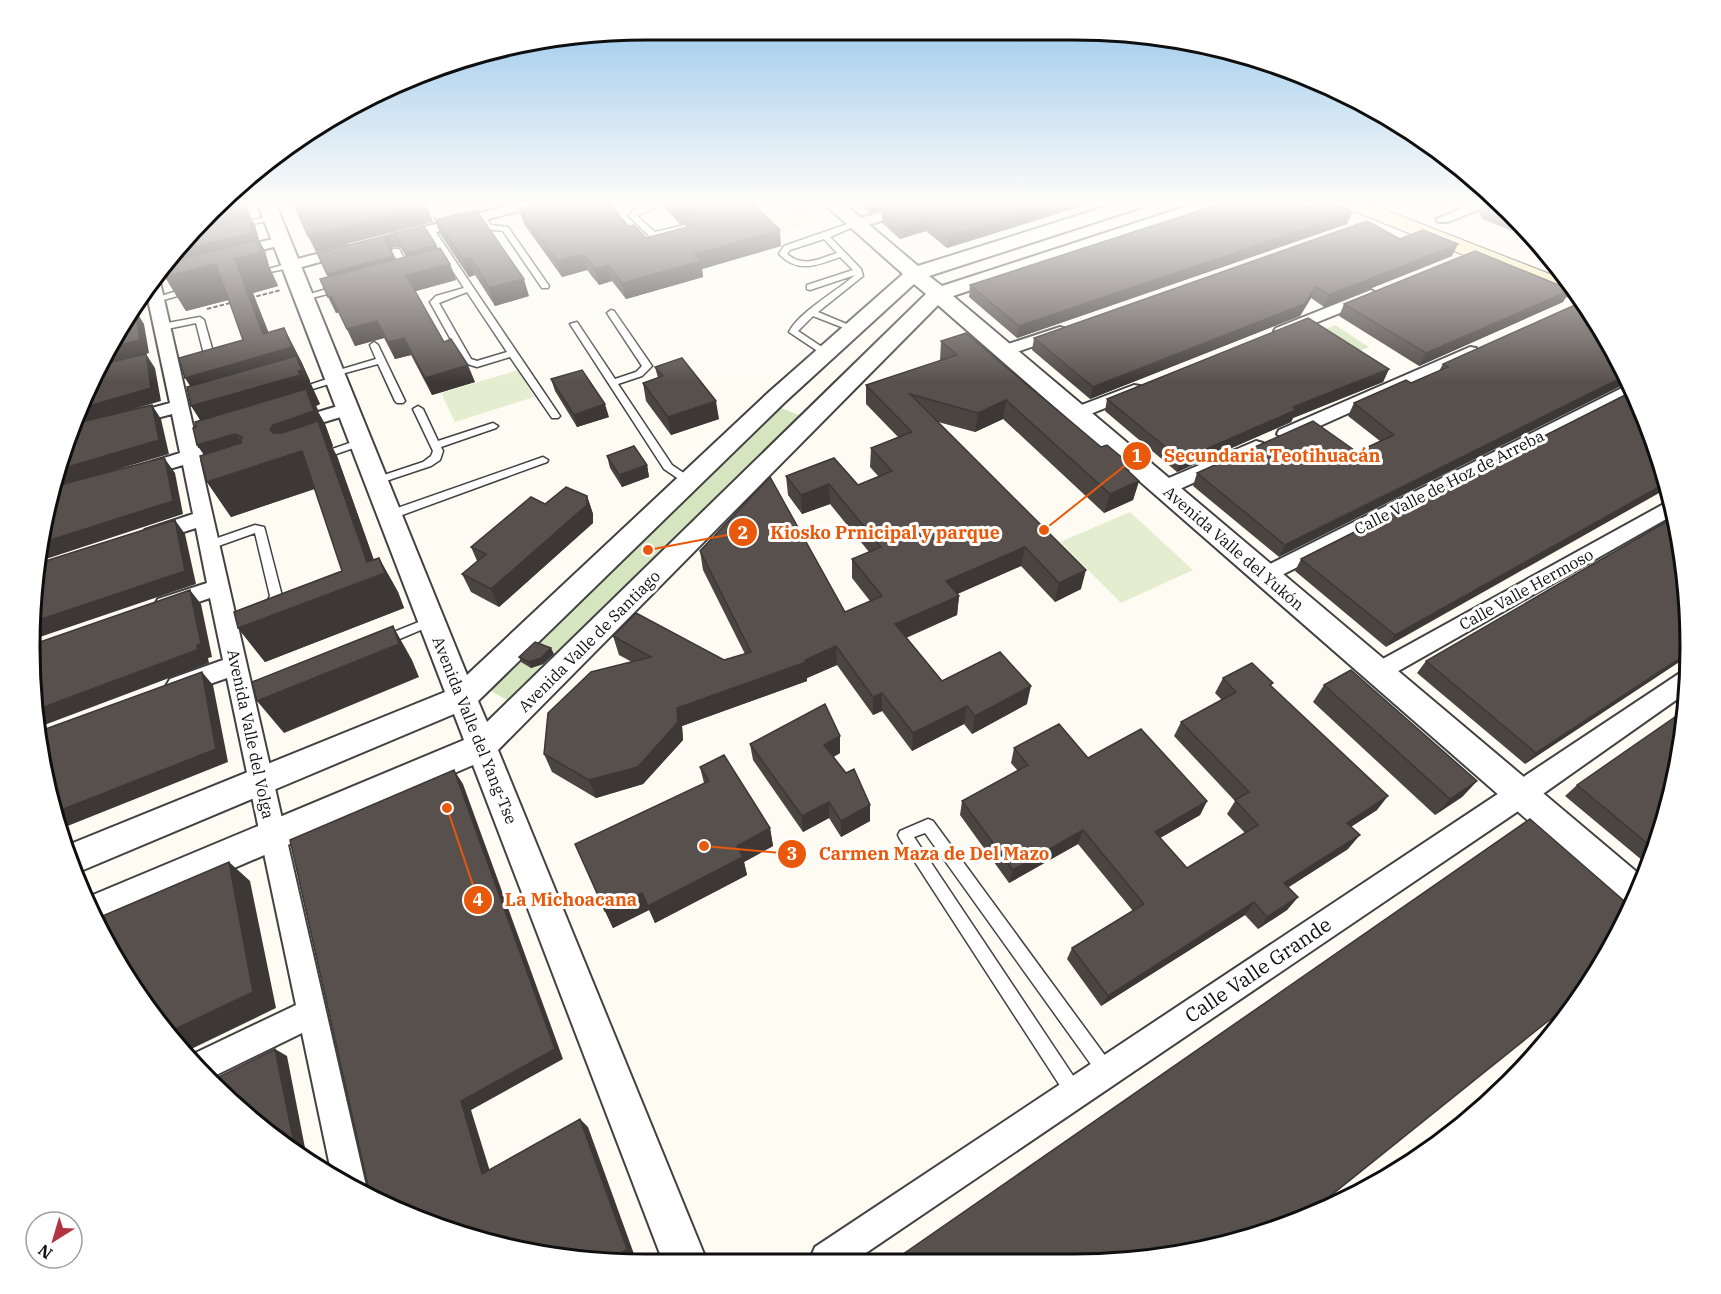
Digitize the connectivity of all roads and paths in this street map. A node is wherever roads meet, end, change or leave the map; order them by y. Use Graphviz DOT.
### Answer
graph roads {
  1 [pos="266,262"];
  2 [pos="270,262"];
  3 [pos="290,262"];
  4 [pos="306,262"];
  5 [pos="402,262"];
  6 [pos="451,262"];
  7 [pos="529,262"];
  8 [pos="791,262"];
  9 [pos="813,262"];
  10 [pos="850,262"];
  11 [pos="901,262"];
  12 [pos="950,262"];
  13 [pos="1034,262"];
  14 [pos="1504,262"];
  15 [pos="417,268"];
  16 [pos="406,270"];
  17 [pos="858,271"];
  18 [pos="395,273"];
  19 [pos="914,274"];
  20 [pos="242,277"];
  21 [pos="349,285"];
  22 [pos="1560,285"];
  23 [pos="546,286"];
  24 [pos="810,287"];
  25 [pos="199,288"];
  26 [pos="469,289"];
  27 [pos="1386,289"];
  28 [pos="938,294"];
  29 [pos="1575,305"];
  30 [pos="154,308"];
  31 [pos="207,309"];
  32 [pos="1565,310"];
  33 [pos="611,313"];
  34 [pos="812,313"];
  35 [pos="574,324"];
  36 [pos="852,328"];
  37 [pos="1071,328"];
  38 [pos="1265,338"];
  39 [pos="1489,344"];
  40 [pos="374,345"];
  41 [pos="1005,351"];
  42 [pos="513,353"];
  43 [pos="825,353"];
  44 [pos="168,356"];
  45 [pos="381,360"];
  46 [pos="147,362"];
  47 [pos="212,367"];
  48 [pos="335,376"];
  49 [pos="1154,382"];
  50 [pos="612,383"];
  51 [pos="1624,393"];
  52 [pos="286,394"];
  53 [pos="777,397"];
  54 [pos="400,401"];
  55 [pos="348,409"];
  56 [pos="418,409"];
  57 [pos="1077,413"];
  58 [pos="819,414"];
  59 [pos="555,416"];
  60 [pos="186,417"];
  61 [pos="493,426"];
  62 [pos="269,433"];
  63 [pos="79,435"];
  64 [pos="361,442"];
  65 [pos="224,446"];
  66 [pos="435,446"];
  67 [pos="190,457"];
  68 [pos="308,460"];
  69 [pos="543,460"];
  70 [pos="126,476"];
  71 [pos="376,481"];
  72 [pos="690,482"];
  73 [pos="1164,488"];
  74 [pos="1665,511"];
  75 [pos="390,515"];
  76 [pos="204,518"];
  77 [pos="138,540"];
  78 [pos="210,545"];
  79 [pos="1265,575"];
  80 [pos="219,587"];
  81 [pos="142,613"];
  82 [pos="256,613"];
  83 [pos="431,621"];
  84 [pos="365,648"];
  85 [pos="236,665"];
  86 [pos="1378,672"];
  87 [pos="1679,686"];
  88 [pos="160,693"];
  89 [pos="462,698"];
  90 [pos="482,747"];
  91 [pos="261,782"];
  92 [pos="1521,795"];
  93 [pos="273,835"];
  94 [pos="78,857"];
  95 [pos="1630,888"];
  96 [pos="100,909"];
  97 [pos="312,1012"];
  98 [pos="207,1064"];
  99 [pos="1106,1071"];
  100 [pos="1074,1092"];
  101 [pos="347,1174"];
  102 [pos="679,1254"];
  103 [pos="834,1254"];
  1 -- 20 [label="lane"];
  2 -- 31 [label="path"];
  3 -- 48 [label="street, Avenida Valle del Yang-Tse"];
  4 -- 21 [label="lane"];
  5 -- 16 [label="lane"];
  6 -- 26 [label="lane"];
  7 -- 23 [label="lane"];
  8 -- 9 [label="lane"];
  10 -- 17 [label="lane"];
  11 -- 19 [label="street, Avenida Valle del Yukón"];
  12 -- 19 [label="street"];
  13 -- 28 [label="street, Avenida Valle de Santiago"];
  14 -- 22 [label="main road"];
  15 -- 16 [label="lane"];
  16 -- 18 [label="lane"];
  17 -- 24 [label="lane"];
  17 -- 34 [label="lane"];
  19 -- 28 [label="street, Avenida Valle del Yukón"];
  19 -- 36 [label="street"];
  25 -- 30 [label="lane"];
  26 -- 42 [label="lane"];
  26 -- 42 [label="lane"];
  27 -- 38 [label="street"];
  28 -- 41 [label="street, Avenida Valle del Yukón"];
  28 -- 58 [label="street, Avenida Valle de Santiago"];
  29 -- 32 [label="street"];
  30 -- 44 [label="street, Avenida Valle del Volga"];
  30 -- 47 [label="lane"];
  33 -- 50 [label="lane"];
  34 -- 36 [label="lane"];
  34 -- 43 [label="lane"];
  35 -- 50 [label="lane"];
  36 -- 43 [label="street"];
  37 -- 41 [label="street"];
  39 -- 73 [label="street"];
  40 -- 45 [label="lane"];
  41 -- 57 [label="street, Avenida Valle del Yukón"];
  42 -- 59 [label="lane"];
  43 -- 53 [label="street"];
  44 -- 46 [label="street"];
  44 -- 60 [label="street, Avenida Valle del Volga"];
  45 -- 48 [label="lane"];
  45 -- 54 [label="lane"];
  48 -- 52 [label="lane"];
  48 -- 55 [label="street, Avenida Valle del Yang-Tse"];
  49 -- 57 [label="street"];
  50 -- 72 [label="lane"];
  51 -- 79 [label="street, Calle Valle de Hoz de Arreba"];
  53 -- 58 [label="street"];
  53 -- 72 [label="street"];
  55 -- 62 [label="street"];
  55 -- 64 [label="street, Avenida Valle del Yang-Tse"];
  56 -- 66 [label="lane"];
  57 -- 73 [label="street, Avenida Valle del Yukón"];
  58 -- 90 [label="street, Avenida Valle de Santiago"];
  60 -- 63 [label="street"];
  60 -- 67 [label="street, Avenida Valle del Volga"];
  61 -- 66 [label="lane"];
  64 -- 68 [label="lane"];
  64 -- 71 [label="street, Avenida Valle del Yang-Tse"];
  65 -- 67 [label="street"];
  66 -- 71 [label="lane"];
  67 -- 70 [label="street"];
  67 -- 76 [label="street, Avenida Valle del Volga"];
  69 -- 75 [label="lane"];
  71 -- 75 [label="street, Avenida Valle del Yang-Tse"];
  72 -- 89 [label="street"];
  73 -- 79 [label="street, Avenida Valle del Yukón"];
  74 -- 86 [label="street, Calle Valle Hermoso"];
  75 -- 83 [label="street, Avenida Valle del Yang-Tse"];
  76 -- 77 [label="street"];
  76 -- 78 [label="street, Avenida Valle del Volga"];
  78 -- 80 [label="street, Avenida Valle del Volga"];
  78 -- 82 [label="lane"];
  79 -- 86 [label="street, Avenida Valle del Yukón"];
  80 -- 81 [label="street"];
  80 -- 85 [label="street, Avenida Valle del Volga"];
  83 -- 84 [label="lane"];
  83 -- 89 [label="street, Avenida Valle del Yang-Tse"];
  85 -- 88 [label="street"];
  85 -- 91 [label="street, Avenida Valle del Volga"];
  86 -- 92 [label="street, Avenida Valle del Yukón"];
  87 -- 92 [label="street, Calle Valle Grande"];
  89 -- 90 [label="street, Avenida Valle del Yang-Tse"];
  89 -- 91 [label="street"];
  90 -- 93 [label="street, Avenida Valle de Santiago"];
  90 -- 102 [label="street, Avenida Valle del Yang-Tse"];
  91 -- 93 [label="street, Avenida Valle del Volga"];
  91 -- 94 [label="street"];
  92 -- 95 [label="street, Avenida Valle del Yukón"];
  92 -- 99 [label="street, Calle Valle Grande"];
  93 -- 96 [label="street, Avenida Valle de Santiago"];
  93 -- 97 [label="street, Avenida Valle del Volga"];
  97 -- 98 [label="street"];
  97 -- 101 [label="street, Avenida Valle del Volga"];
  99 -- 100 [label="street, Calle Valle Grande"];
  99 -- 100 [label="lane"];
  100 -- 103 [label="street, Calle Valle Grande"];
}
